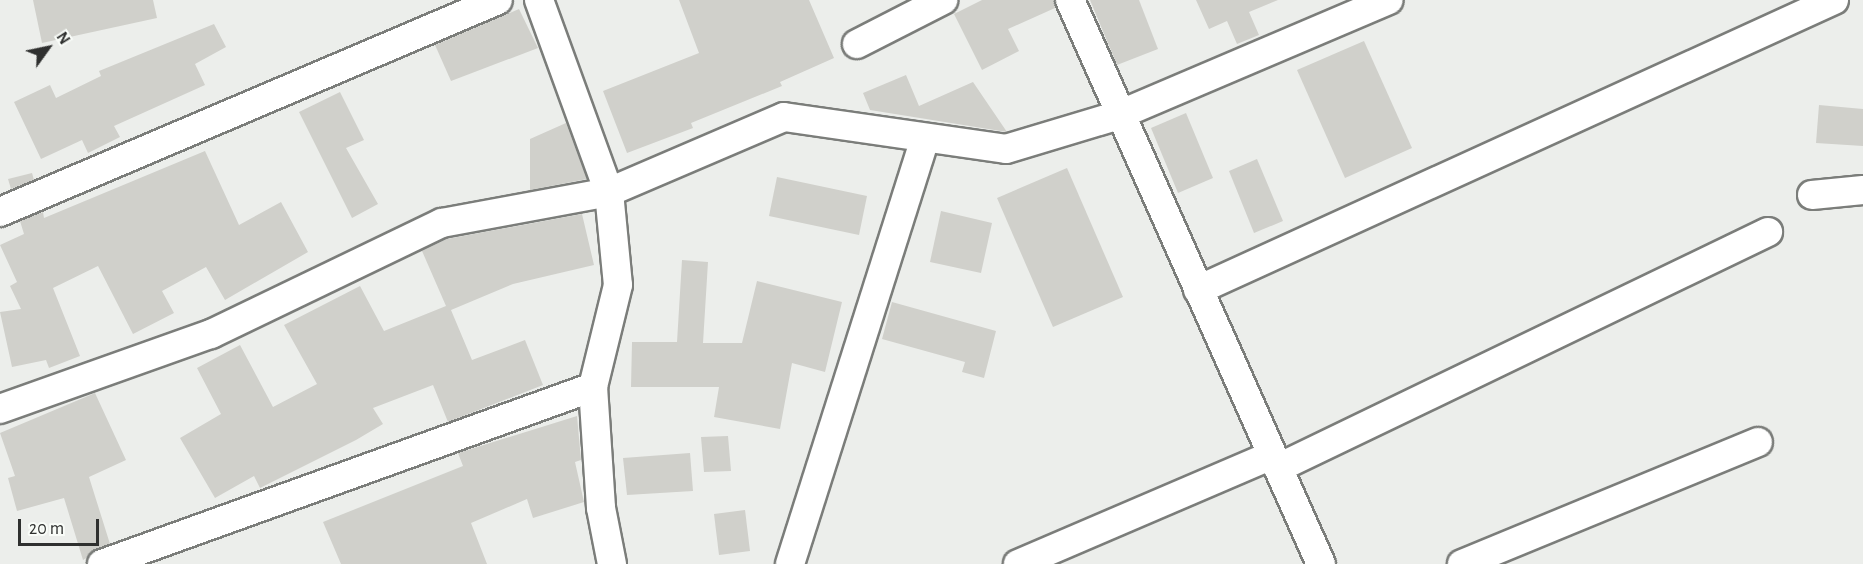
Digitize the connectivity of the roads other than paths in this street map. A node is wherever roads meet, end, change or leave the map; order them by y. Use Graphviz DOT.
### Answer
graph roads {
  1 [pos="498,0"];
  2 [pos="539,0"];
  3 [pos="943,0"];
  4 [pos="1070,0"];
  5 [pos="1389,0"];
  6 [pos="1834,0"];
  7 [pos="857,44"];
  8 [pos="1119,115"];
  9 [pos="924,141"];
  10 [pos="1863,190"];
  11 [pos="609,192"];
  12 [pos="1812,195"];
  13 [pos="0,212"];
  14 [pos="1768,232"];
  15 [pos="1198,290"];
  16 [pos="593,387"];
  17 [pos="0,409"];
  18 [pos="1758,442"];
  19 [pos="1275,461"];
  20 [pos="102,564"];
  21 [pos="612,564"];
  22 [pos="790,564"];
  23 [pos="1018,564"];
  24 [pos="1321,564"];
  25 [pos="1462,564"];
  1 -- 13 [label="street"];
  2 -- 11 [label="street"];
  3 -- 7 [label="street"];
  4 -- 8 [label="street"];
  5 -- 8 [label="street"];
  6 -- 15 [label="street"];
  8 -- 9 [label="street"];
  8 -- 15 [label="street"];
  9 -- 11 [label="street"];
  9 -- 22 [label="street"];
  10 -- 12 [label="street"];
  11 -- 16 [label="street"];
  11 -- 17 [label="street"];
  14 -- 19 [label="street"];
  15 -- 19 [label="street"];
  16 -- 20 [label="street"];
  16 -- 21 [label="street"];
  18 -- 25 [label="street"];
  19 -- 23 [label="street"];
  19 -- 24 [label="street"];
}
